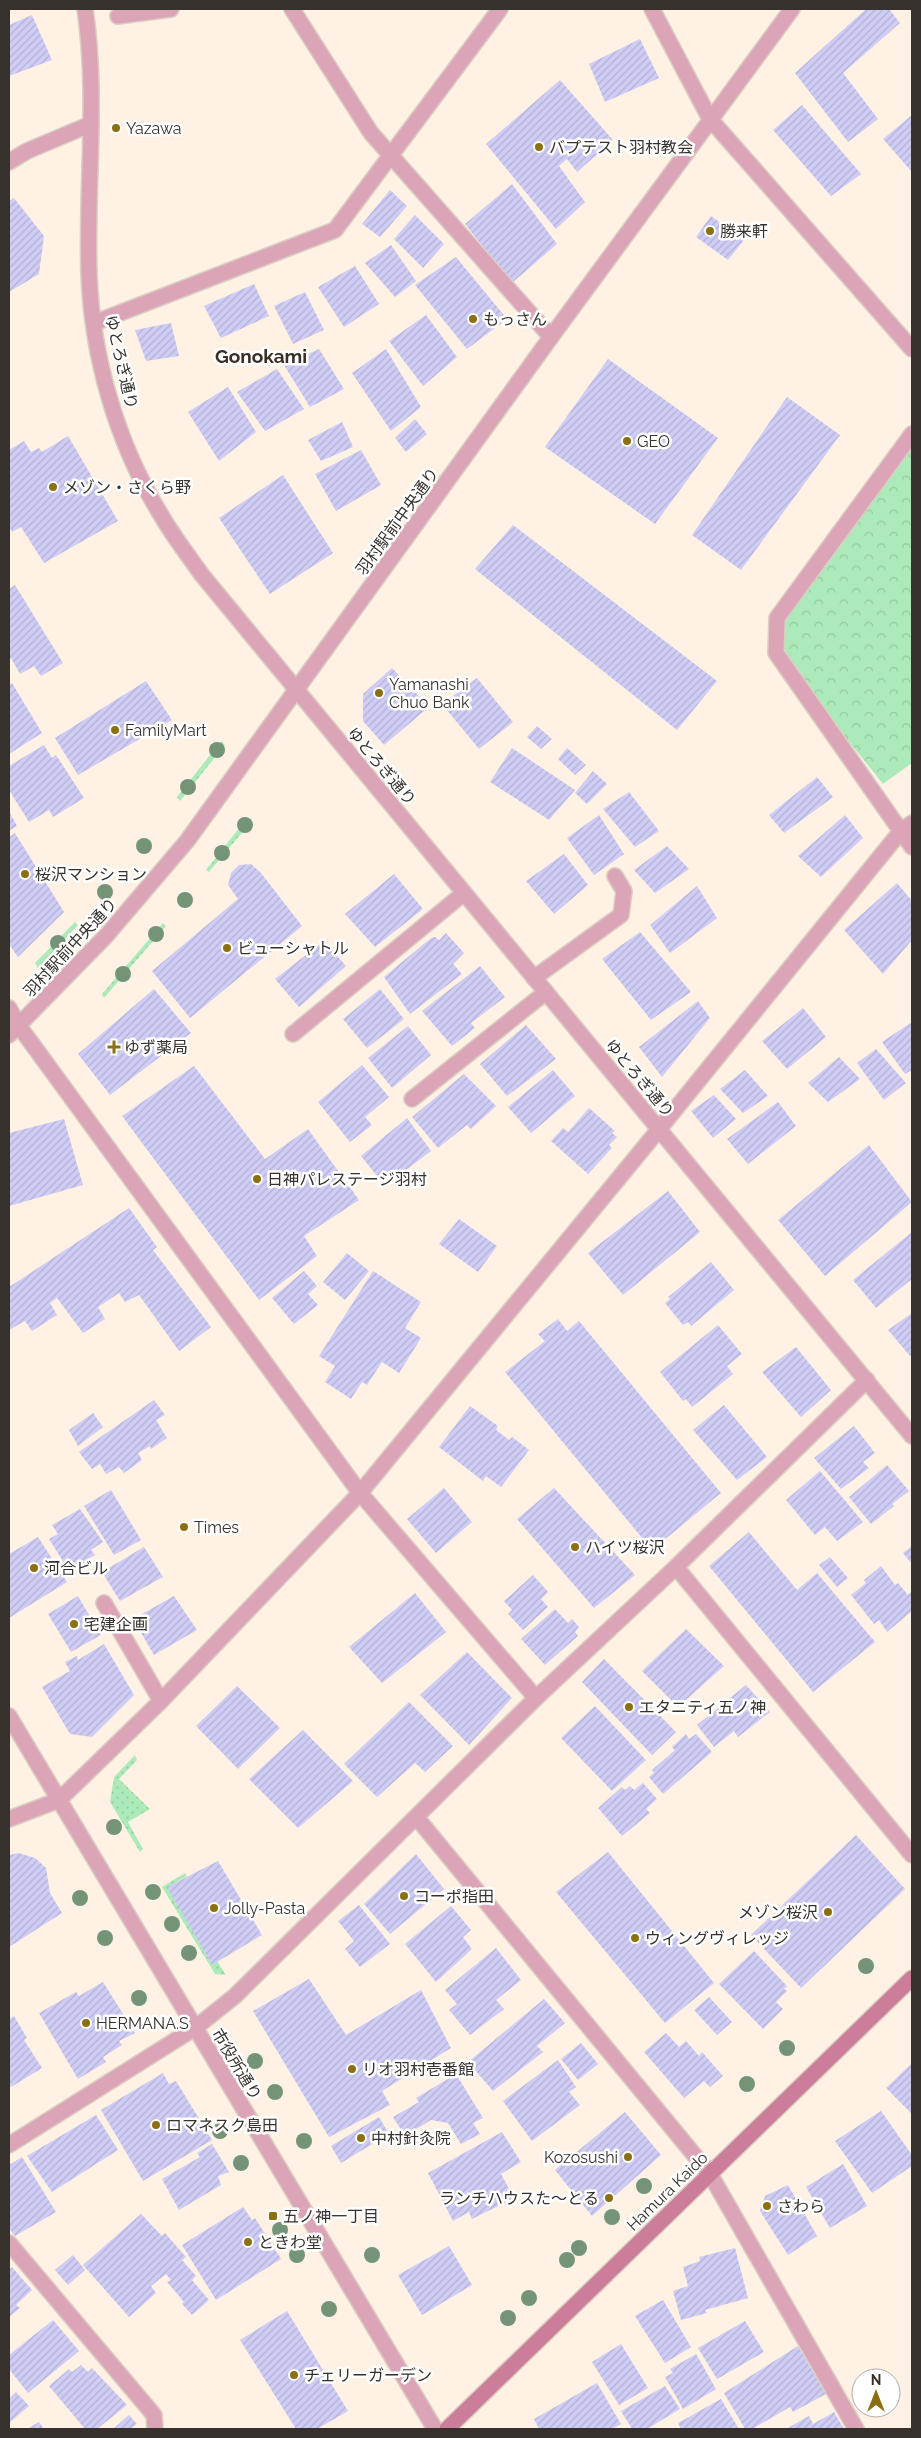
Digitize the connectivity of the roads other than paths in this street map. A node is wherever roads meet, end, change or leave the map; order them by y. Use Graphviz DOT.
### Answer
graph roads {
  1 [pos="85,9"];
  2 [pos="171,9"];
  3 [pos="292,9"];
  4 [pos="500,9"];
  5 [pos="652,9"];
  6 [pos="792,9"];
  7 [pos="118,16"];
  8 [pos="710,119"];
  9 [pos="91,124"];
  10 [pos="390,156"];
  11 [pos="9,162"];
  12 [pos="94,323"];
  13 [pos="551,337"];
  14 [pos="912,349"];
  15 [pos="912,434"];
  16 [pos="297,690"];
  17 [pos="907,827"];
  18 [pos="912,847"];
  19 [pos="615,876"];
  20 [pos="464,893"];
  21 [pos="534,978"];
  22 [pos="546,992"];
  23 [pos="9,1008"];
  24 [pos="14,1030"];
  25 [pos="293,1034"];
  26 [pos="412,1099"];
  27 [pos="660,1128"];
  28 [pos="867,1380"];
  29 [pos="912,1436"];
  30 [pos="360,1493"];
  31 [pos="676,1567"];
  32 [pos="104,1603"];
  33 [pos="536,1698"];
  34 [pos="161,1701"];
  35 [pos="9,1716"];
  36 [pos="59,1800"];
  37 [pos="417,1818"];
  38 [pos="9,1819"];
  39 [pos="912,1855"];
  40 [pos="912,1978"];
  41 [pos="195,2028"];
  42 [pos="9,2146"];
  43 [pos="710,2174"];
  44 [pos="9,2242"];
  45 [pos="155,2429"];
  46 [pos="435,2429"];
  47 [pos="447,2429"];
  48 [pos="856,2429"];
  1 -- 9 [label="street, ゆとろぎ通り"];
  2 -- 7 [label="street"];
  3 -- 10 [label="street"];
  4 -- 10 [label="street"];
  5 -- 8 [label="street"];
  6 -- 8 [label="street, 羽村駅前中央通り"];
  8 -- 13 [label="street, 羽村駅前中央通り"];
  8 -- 14 [label="street"];
  9 -- 11 [label="street"];
  9 -- 12 [label="street, ゆとろぎ通り"];
  10 -- 12 [label="street"];
  10 -- 13 [label="street"];
  12 -- 16 [label="street, ゆとろぎ通り"];
  13 -- 16 [label="street, 羽村駅前中央通り"];
  15 -- 17 [label="street"];
  16 -- 20 [label="street, ゆとろぎ通り"];
  16 -- 24 [label="street, 羽村駅前中央通り"];
  17 -- 18 [label="street"];
  17 -- 27 [label="street"];
  19 -- 21 [label="street"];
  20 -- 21 [label="street, ゆとろぎ通り"];
  20 -- 25 [label="street"];
  21 -- 22 [label="street, ゆとろぎ通り"];
  22 -- 26 [label="street"];
  22 -- 27 [label="street, ゆとろぎ通り"];
  23 -- 24 [label="street"];
  24 -- 30 [label="street"];
  27 -- 28 [label="street, ゆとろぎ通り"];
  27 -- 30 [label="street"];
  28 -- 29 [label="street, ゆとろぎ通り"];
  28 -- 31 [label="street"];
  30 -- 33 [label="street"];
  30 -- 34 [label="street"];
  31 -- 33 [label="street"];
  31 -- 39 [label="street"];
  32 -- 34 [label="street"];
  33 -- 37 [label="street"];
  34 -- 36 [label="street"];
  35 -- 36 [label="street, 市役所通り"];
  36 -- 38 [label="street"];
  36 -- 41 [label="street, 市役所通り"];
  37 -- 41 [label="street"];
  37 -- 43 [label="street"];
  40 -- 43 [label="main road, Hamura Kaido"];
  41 -- 42 [label="street"];
  41 -- 46 [label="street, 市役所通り"];
  43 -- 47 [label="main road, Hamura Kaido"];
  43 -- 48 [label="street"];
  44 -- 45 [label="street"];
}
